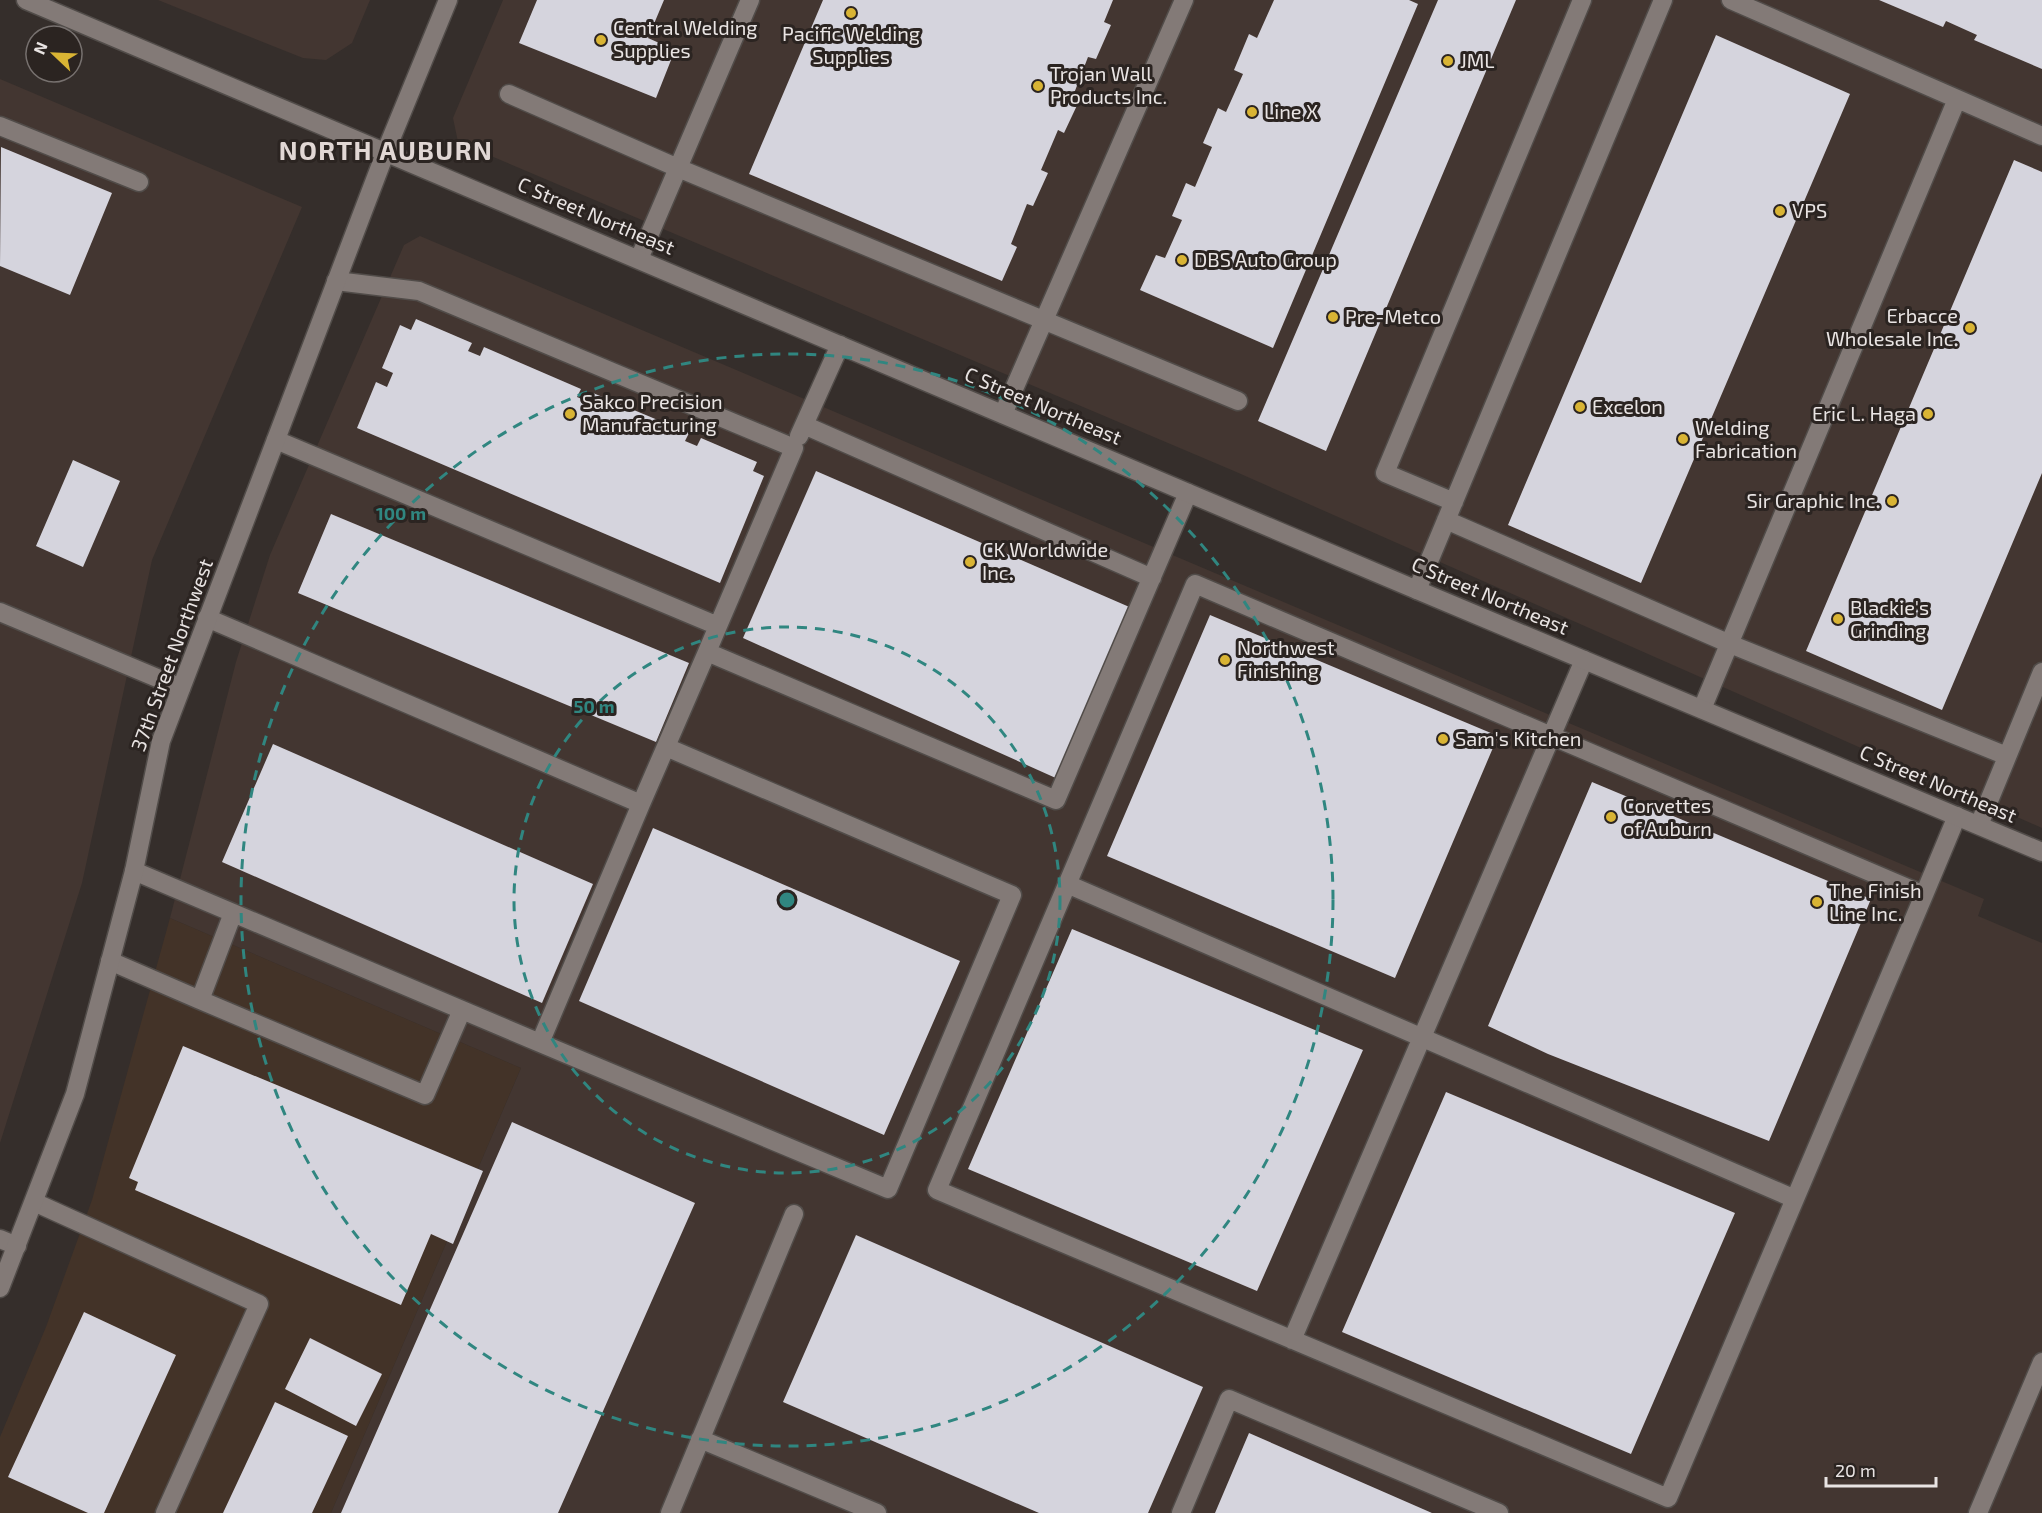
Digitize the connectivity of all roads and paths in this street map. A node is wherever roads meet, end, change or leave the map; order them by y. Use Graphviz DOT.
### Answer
graph roads {
  1 [pos="26,0"];
  2 [pos="448,0"];
  3 [pos="750,0"];
  4 [pos="1184,0"];
  5 [pos="1582,0"];
  6 [pos="1664,0"];
  7 [pos="1731,0"];
  8 [pos="510,94"];
  9 [pos="1957,99"];
  10 [pos="0,126"];
  11 [pos="2042,136"];
  12 [pos="386,151"];
  13 [pos="678,168"];
  14 [pos="139,182"];
  15 [pos="639,259"];
  16 [pos="336,281"];
  17 [pos="1044,320"];
  18 [pos="840,345"];
  19 [pos="1238,401"];
  20 [pos="1003,414"];
  21 [pos="804,425"];
  22 [pos="276,440"];
  23 [pos="794,448"];
  24 [pos="1188,493"];
  25 [pos="1454,502"];
  26 [pos="1446,520"];
  27 [pos="1152,578"];
  28 [pos="1417,590"];
  29 [pos="0,612"];
  30 [pos="207,618"];
  31 [pos="718,626"];
  32 [pos="1730,644"];
  33 [pos="707,652"];
  34 [pos="1584,660"];
  35 [pos="2042,672"];
  36 [pos="181,688"];
  37 [pos="1702,709"];
  38 [pos="1551,736"];
  39 [pos="666,747"];
  40 [pos="2007,756"];
  41 [pos="641,804"];
  42 [pos="1957,816"];
  43 [pos="1978,825"];
  44 [pos="2042,852"];
  45 [pos="134,871"];
  46 [pos="1068,884"];
  47 [pos="1924,895"];
  48 [pos="233,913"];
  49 [pos="110,961"];
  50 [pos="200,1000"];
  51 [pos="462,1010"];
  52 [pos="1422,1038"];
  53 [pos="540,1043"];
  54 [pos="1795,1199"];
  55 [pos="34,1202"];
  56 [pos="794,1214"];
  57 [pos="8,1242"];
  58 [pos="0,1288"];
  59 [pos="1292,1340"];
  60 [pos="2042,1362"];
  61 [pos="700,1439"];
  62 [pos="165,1513"];
  63 [pos="670,1513"];
  64 [pos="877,1513"];
  65 [pos="1180,1513"];
  66 [pos="1499,1513"];
  67 [pos="1978,1513"];
  1 -- 12 [label="street, C Street Northeast"];
  2 -- 12 [label="street, 37th Street Northwest"];
  3 -- 13 [label="street"];
  4 -- 17 [label="street"];
  5 -- 25 [label="street"];
  6 -- 25 [label="street"];
  7 -- 9 [label="street"];
  8 -- 13 [label="street"];
  9 -- 11 [label="street"];
  9 -- 32 [label="street"];
  10 -- 14 [label="street"];
  12 -- 15 [label="street, C Street Northeast"];
  12 -- 16 [label="street, 37th Street Northwest"];
  13 -- 15 [label="street"];
  13 -- 17 [label="street"];
  15 -- 18 [label="street, C Street Northeast"];
  16 -- 22 [label="street, 37th Street Northwest"];
  16 -- 23 [label="street"];
  17 -- 19 [label="street"];
  17 -- 20 [label="street"];
  18 -- 20 [label="street, C Street Northeast"];
  18 -- 21 [label="street"];
  20 -- 24 [label="street, C Street Northeast"];
  21 -- 23 [label="street"];
  21 -- 27 [label="street"];
  22 -- 30 [label="street, 37th Street Northwest"];
  22 -- 31 [label="street"];
  23 -- 31 [label="street"];
  24 -- 27 [label="street"];
  24 -- 28 [label="street, C Street Northeast"];
  25 -- 26 [label="street"];
  26 -- 28 [label="street"];
  26 -- 32 [label="street"];
  27 -- 33 [label="street"];
  28 -- 34 [label="street, C Street Northeast"];
  29 -- 36 [label="street"];
  30 -- 36 [label="street, 37th Street Northwest"];
  30 -- 41 [label="street"];
  31 -- 33 [label="street"];
  32 -- 37 [label="street"];
  32 -- 40 [label="street"];
  33 -- 39 [label="street"];
  34 -- 37 [label="street, C Street Northeast"];
  34 -- 38 [label="street"];
  35 -- 40 [label="street"];
  36 -- 45 [label="street, 37th Street Northwest"];
  37 -- 42 [label="street, C Street Northeast"];
  38 -- 46 [label="street"];
  38 -- 47 [label="street"];
  38 -- 52 [label="street"];
  39 -- 41 [label="street"];
  39 -- 53 [label="street"];
  40 -- 43 [label="street"];
  41 -- 53 [label="street"];
  42 -- 43 [label="street, C Street Northeast"];
  42 -- 47 [label="street"];
  43 -- 44 [label="street, C Street Northeast"];
  45 -- 48 [label="street"];
  45 -- 49 [label="street, 37th Street Northwest"];
  46 -- 52 [label="street"];
  46 -- 59 [label="street"];
  47 -- 54 [label="street"];
  48 -- 50 [label="street"];
  48 -- 51 [label="street"];
  49 -- 50 [label="street"];
  49 -- 55 [label="street, 37th Street Northwest"];
  50 -- 51 [label="street"];
  51 -- 53 [label="street"];
  52 -- 54 [label="street"];
  52 -- 59 [label="street"];
  54 -- 59 [label="street"];
  55 -- 57 [label="street, 37th Street Northwest"];
  55 -- 62 [label="street"];
  56 -- 61 [label="street"];
  57 -- 58 [label="street, 37th Street Northwest"];
  60 -- 67 [label="street"];
  61 -- 63 [label="street"];
  61 -- 64 [label="street"];
  65 -- 66 [label="street"];
}
